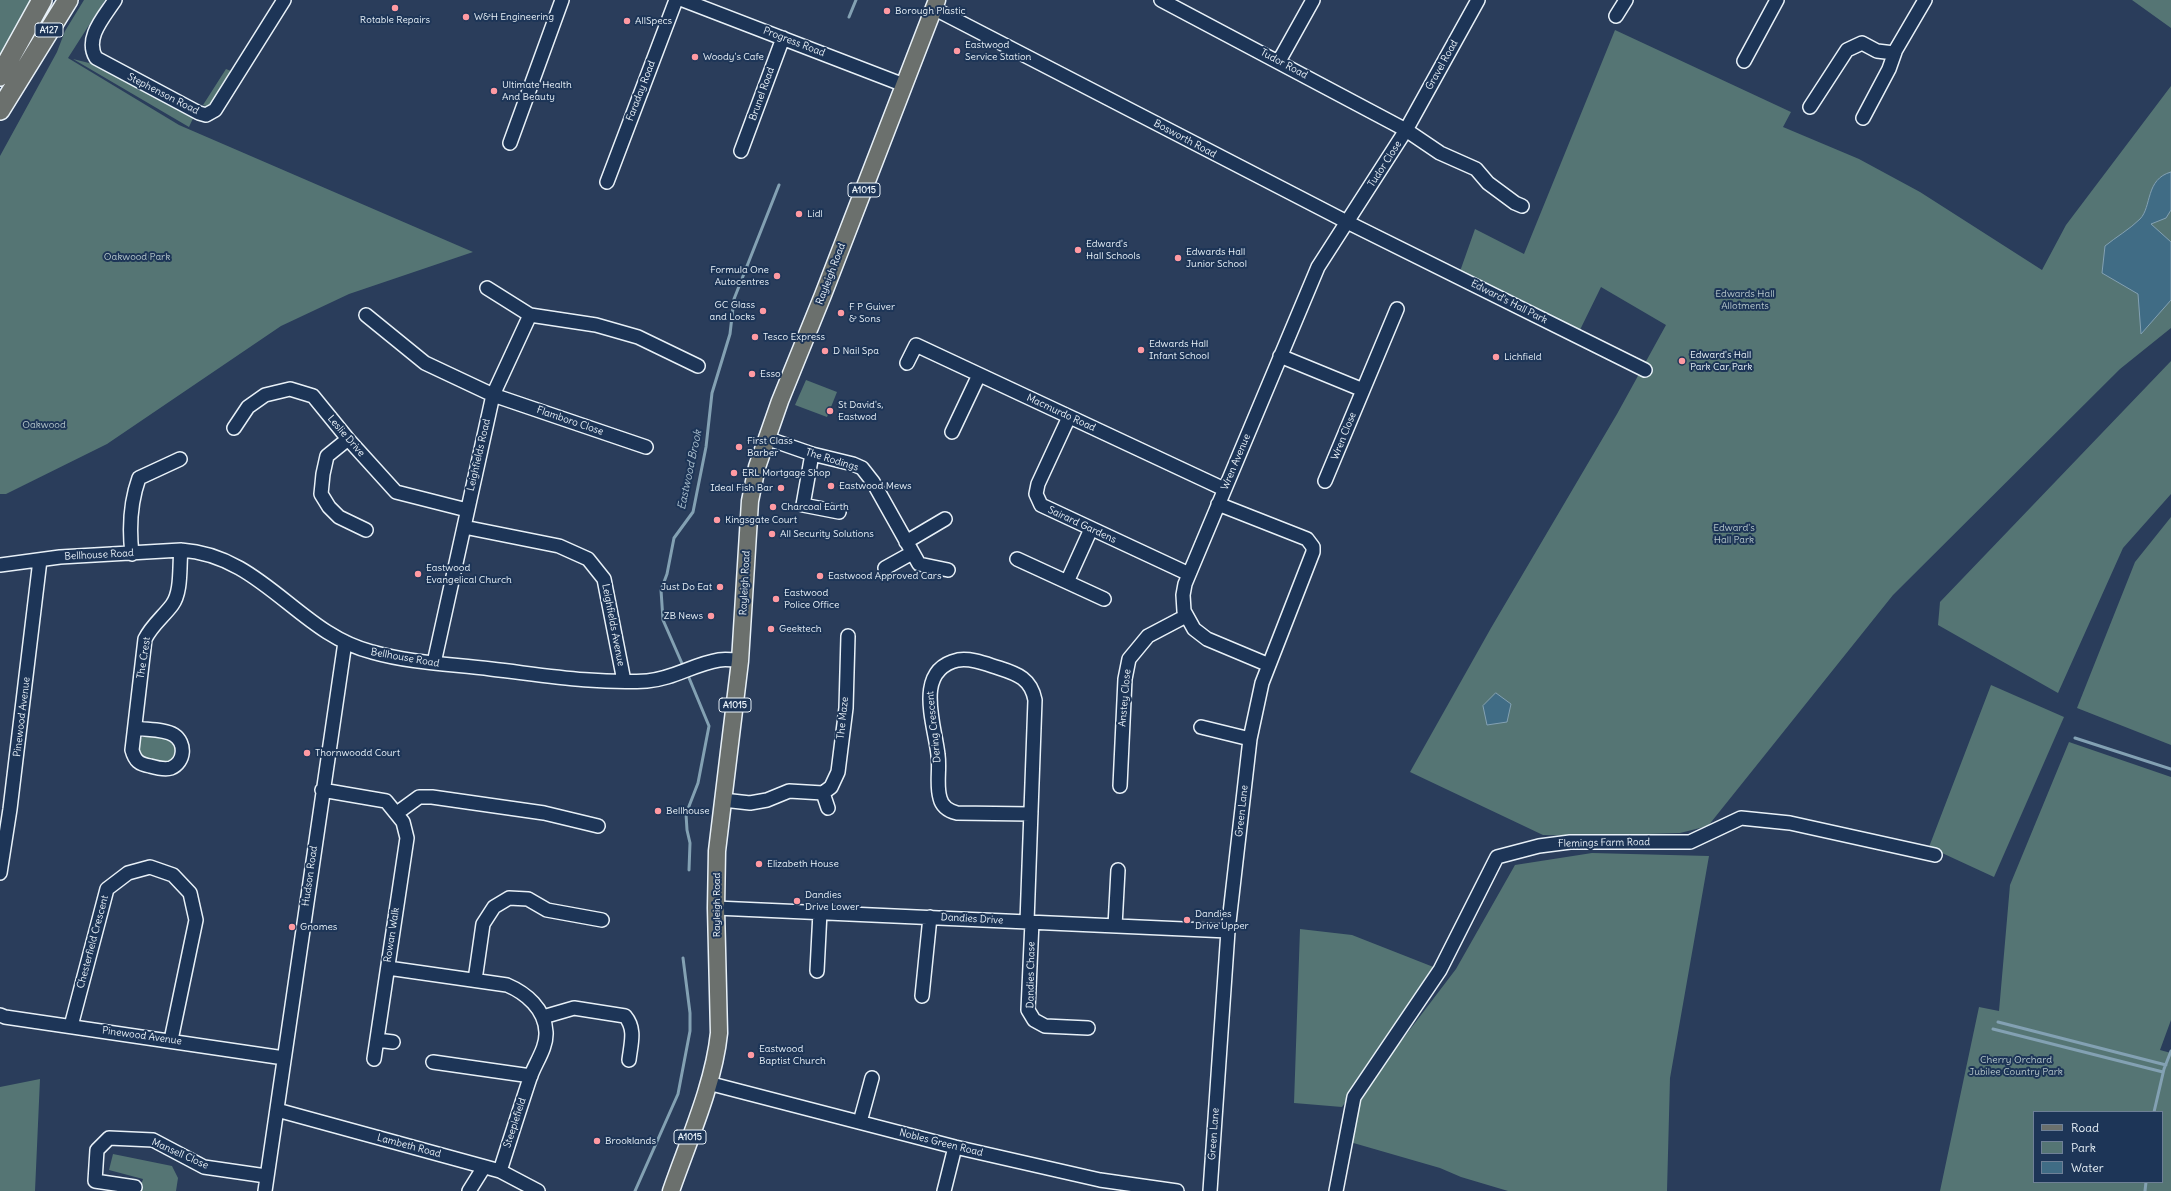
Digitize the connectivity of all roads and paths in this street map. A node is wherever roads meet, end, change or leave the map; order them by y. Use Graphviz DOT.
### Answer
graph roads {
  1 [pos="42,0"];
  2 [pos="68,0"];
  3 [pos="115,0"];
  4 [pos="284,0"];
  5 [pos="562,0"];
  6 [pos="676,0"];
  7 [pos="684,0"];
  8 [pos="1161,0"];
  9 [pos="1313,0"];
  10 [pos="1478,0"];
  11 [pos="1626,0"];
  12 [pos="1777,0"];
  13 [pos="1925,0"];
  14 [pos="935,4"];
  15 [pos="1616,16"];
  16 [pos="783,38"];
  17 [pos="1895,52"];
  18 [pos="1279,61"];
  19 [pos="1744,61"];
  20 [pos="0,76"];
  21 [pos="904,85"];
  22 [pos="1810,107"];
  23 [pos="0,110"];
  24 [pos="1863,118"];
  25 [pos="1406,130"];
  26 [pos="510,143"];
  27 [pos="741,151"];
  28 [pos="607,182"];
  29 [pos="1522,206"];
  30 [pos="1347,222"];
  31 [pos="1438,267"];
  32 [pos="487,288"];
  33 [pos="1397,309"];
  34 [pos="530,315"];
  35 [pos="366,316"];
  36 [pos="1280,356"];
  37 [pos="907,363"];
  38 [pos="698,366"];
  39 [pos="1645,370"];
  40 [pos="979,376"];
  41 [pos="1363,390"];
  42 [pos="494,395"];
  43 [pos="1069,417"];
  44 [pos="234,428"];
  45 [pos="952,432"];
  46 [pos="766,438"];
  47 [pos="348,439"];
  48 [pos="646,447"];
  49 [pos="812,454"];
  50 [pos="180,459"];
  51 [pos="1326,481"];
  52 [pos="1224,489"];
  53 [pos="1218,504"];
  54 [pos="467,510"];
  55 [pos="839,512"];
  56 [pos="945,520"];
  57 [pos="464,527"];
  58 [pos="1091,529"];
  59 [pos="366,530"];
  60 [pos="909,547"];
  61 [pos="181,550"];
  62 [pos="132,554"];
  63 [pos="1017,559"];
  64 [pos="40,560"];
  65 [pos="0,565"];
  66 [pos="885,568"];
  67 [pos="948,570"];
  68 [pos="1189,574"];
  69 [pos="1066,582"];
  70 [pos="1104,599"];
  71 [pos="1186,616"];
  72 [pos="848,636"];
  73 [pos="345,642"];
  74 [pos="740,661"];
  75 [pos="434,663"];
  76 [pos="1269,666"];
  77 [pos="624,681"];
  78 [pos="1201,727"];
  79 [pos="135,728"];
  80 [pos="1250,739"];
  81 [pos="1120,786"];
  82 [pos="322,790"];
  83 [pos="822,793"];
  84 [pos="723,800"];
  85 [pos="5,808"];
  86 [pos="828,808"];
  87 [pos="397,813"];
  88 [pos="1031,814"];
  89 [pos="598,826"];
  90 [pos="1935,855"];
  91 [pos="1118,870"];
  92 [pos="0,873"];
  93 [pos="716,908"];
  94 [pos="820,912"];
  95 [pos="930,917"];
  96 [pos="602,920"];
  97 [pos="1030,922"];
  98 [pos="1115,926"];
  99 [pos="1228,931"];
  100 [pos="388,968"];
  101 [pos="817,971"];
  102 [pos="475,980"];
  103 [pos="922,996"];
  104 [pos="0,1015"];
  105 [pos="542,1017"];
  106 [pos="71,1026"];
  107 [pos="1088,1028"];
  108 [pos="171,1040"];
  109 [pos="377,1040"];
  110 [pos="393,1042"];
  111 [pos="284,1058"];
  112 [pos="374,1059"];
  113 [pos="629,1060"];
  114 [pos="441,1067"];
  115 [pos="531,1076"];
  116 [pos="872,1078"];
  117 [pos="708,1083"];
  118 [pos="277,1110"];
  119 [pos="860,1122"];
  120 [pos="956,1147"];
  121 [pos="484,1167"];
  122 [pos="500,1171"];
  123 [pos="266,1176"];
  124 [pos="1099,1185"];
  125 [pos="135,1187"];
  126 [pos="265,1191"];
  127 [pos="468,1191"];
  128 [pos="538,1191"];
  129 [pos="671,1191"];
  130 [pos="944,1191"];
  131 [pos="1177,1191"];
  132 [pos="1210,1191"];
  133 [pos="1336,1191"];
  1 -- 20 [label="highway, A127"];
  2 -- 23 [label="highway, A127"];
  3 -- 4 [label="street, Stephenson Road"];
  5 -- 26 [label="street"];
  6 -- 28 [label="street, Faraday Road"];
  7 -- 16 [label="street, Progress Road"];
  8 -- 18 [label="street, Tudor Road"];
  9 -- 18 [label="street"];
  10 -- 25 [label="street, Gravel Road"];
  11 -- 15 [label="street"];
  12 -- 19 [label="street"];
  13 -- 17 [label="street"];
  14 -- 21 [label="main road, Rayleigh Road / A1015"];
  14 -- 30 [label="street, Bosworth Road"];
  16 -- 21 [label="street, Progress Road"];
  16 -- 27 [label="street, Brunel Road"];
  17 -- 22 [label="street"];
  17 -- 24 [label="street"];
  18 -- 25 [label="street, Tudor Road"];
  21 -- 46 [label="main road, Rayleigh Road / A1015"];
  25 -- 29 [label="street, Tudor Close"];
  25 -- 30 [label="street, Tudor Close"];
  30 -- 31 [label="street, Bosworth Road"];
  30 -- 36 [label="street, Wren Avenue"];
  31 -- 39 [label="street, Edward's Hall Park"];
  32 -- 34 [label="street"];
  33 -- 41 [label="street, Wren Close"];
  34 -- 38 [label="street"];
  34 -- 42 [label="street, Leighfields Road"];
  35 -- 42 [label="street"];
  36 -- 41 [label="street"];
  36 -- 52 [label="street, Wren Avenue"];
  37 -- 40 [label="street, Macmurdo Road"];
  40 -- 43 [label="street, Macmurdo Road"];
  40 -- 45 [label="street"];
  41 -- 51 [label="street, Wren Close"];
  42 -- 48 [label="street, Flamboro Close"];
  42 -- 54 [label="street, Leighfields Road"];
  43 -- 52 [label="street, Macmurdo Road"];
  43 -- 58 [label="street, Sairard Gardens"];
  44 -- 47 [label="street, Leslie Drive"];
  46 -- 49 [label="street, The Rodings"];
  46 -- 74 [label="main road, Rayleigh Road / A1015"];
  47 -- 54 [label="street, Leslie Drive"];
  47 -- 59 [label="street"];
  49 -- 55 [label="street"];
  49 -- 60 [label="street, The Rodings"];
  50 -- 62 [label="street"];
  52 -- 53 [label="street, Wren Avenue"];
  53 -- 68 [label="street, Wren Avenue"];
  53 -- 76 [label="street, Green Lane"];
  54 -- 57 [label="street, Leighfields Road"];
  56 -- 60 [label="street"];
  57 -- 75 [label="street, Leighfields Road"];
  57 -- 77 [label="street, Leighfields Avenue"];
  58 -- 68 [label="street, Sairard Gardens"];
  58 -- 69 [label="street"];
  60 -- 66 [label="street"];
  60 -- 67 [label="street, The Rodings"];
  61 -- 62 [label="street, Bellhouse Road"];
  61 -- 73 [label="street, Bellhouse Road"];
  61 -- 79 [label="street, The Crest"];
  62 -- 64 [label="street, Bellhouse Road"];
  63 -- 69 [label="street"];
  64 -- 65 [label="street, Bellhouse Road"];
  64 -- 85 [label="street, Pinewood Avenue"];
  68 -- 71 [label="street, Wren Avenue"];
  69 -- 70 [label="street"];
  71 -- 76 [label="street, Wren Avenue"];
  71 -- 81 [label="street, Anstey Close"];
  72 -- 83 [label="street, The Maze"];
  73 -- 75 [label="street, Bellhouse Road"];
  73 -- 82 [label="street, Hudson Road"];
  74 -- 77 [label="street, Bellhouse Road"];
  74 -- 84 [label="main road, Rayleigh Road / A1015"];
  75 -- 77 [label="street, Bellhouse Road"];
  76 -- 80 [label="street, Green Lane"];
  78 -- 80 [label="street"];
  80 -- 99 [label="street, Green Lane"];
  82 -- 87 [label="street, Rowan Walk"];
  82 -- 111 [label="street, Hudson Road"];
  83 -- 84 [label="street"];
  83 -- 86 [label="street"];
  84 -- 93 [label="main road, Rayleigh Road / A1015"];
  85 -- 92 [label="street, Pinewood Avenue"];
  87 -- 89 [label="street"];
  87 -- 100 [label="street, Rowan Walk"];
  88 -- 88 [label="street, Dering Crescent"];
  88 -- 97 [label="street, Dering Crescent"];
  90 -- 133 [label="street, Flemings Farm Road"];
  91 -- 98 [label="street"];
  93 -- 94 [label="street, Dandies Drive"];
  93 -- 117 [label="main road, Rayleigh Road / A1015"];
  94 -- 95 [label="street, Dandies Drive"];
  94 -- 101 [label="street"];
  95 -- 97 [label="street, Dandies Drive"];
  95 -- 103 [label="street"];
  96 -- 102 [label="street"];
  97 -- 98 [label="street, Dandies Drive"];
  97 -- 107 [label="street, Dandies Chase"];
  98 -- 99 [label="street, Dandies Drive"];
  99 -- 132 [label="street, Green Lane"];
  100 -- 102 [label="street, Steeplefield"];
  100 -- 109 [label="street, Rowan Walk"];
  102 -- 105 [label="street, Steeplefield"];
  104 -- 106 [label="street, Pinewood Avenue"];
  105 -- 113 [label="street"];
  105 -- 115 [label="street, Steeplefield"];
  106 -- 108 [label="street, Pinewood Avenue"];
  106 -- 108 [label="street, Chesterfield Crescent"];
  108 -- 111 [label="street, Pinewood Avenue"];
  109 -- 110 [label="street"];
  109 -- 112 [label="street, Rowan Walk"];
  111 -- 118 [label="street, Hudson Road"];
  114 -- 115 [label="street"];
  115 -- 122 [label="street, Steeplefield"];
  116 -- 119 [label="street"];
  117 -- 119 [label="street, Nobles Green Road"];
  117 -- 129 [label="main road, Rayleigh Road / A1015"];
  118 -- 121 [label="street, Lambeth Road"];
  118 -- 123 [label="street, Hudson Road"];
  119 -- 120 [label="street, Nobles Green Road"];
  120 -- 124 [label="street, Nobles Green Road"];
  120 -- 130 [label="street"];
  121 -- 122 [label="street, Lambeth Road"];
  121 -- 127 [label="street"];
  122 -- 128 [label="street, Lambeth Road"];
  123 -- 125 [label="street, Mansell Close"];
  123 -- 126 [label="street, Hudson Road"];
  124 -- 131 [label="street, Nobles Green Road"];
}
